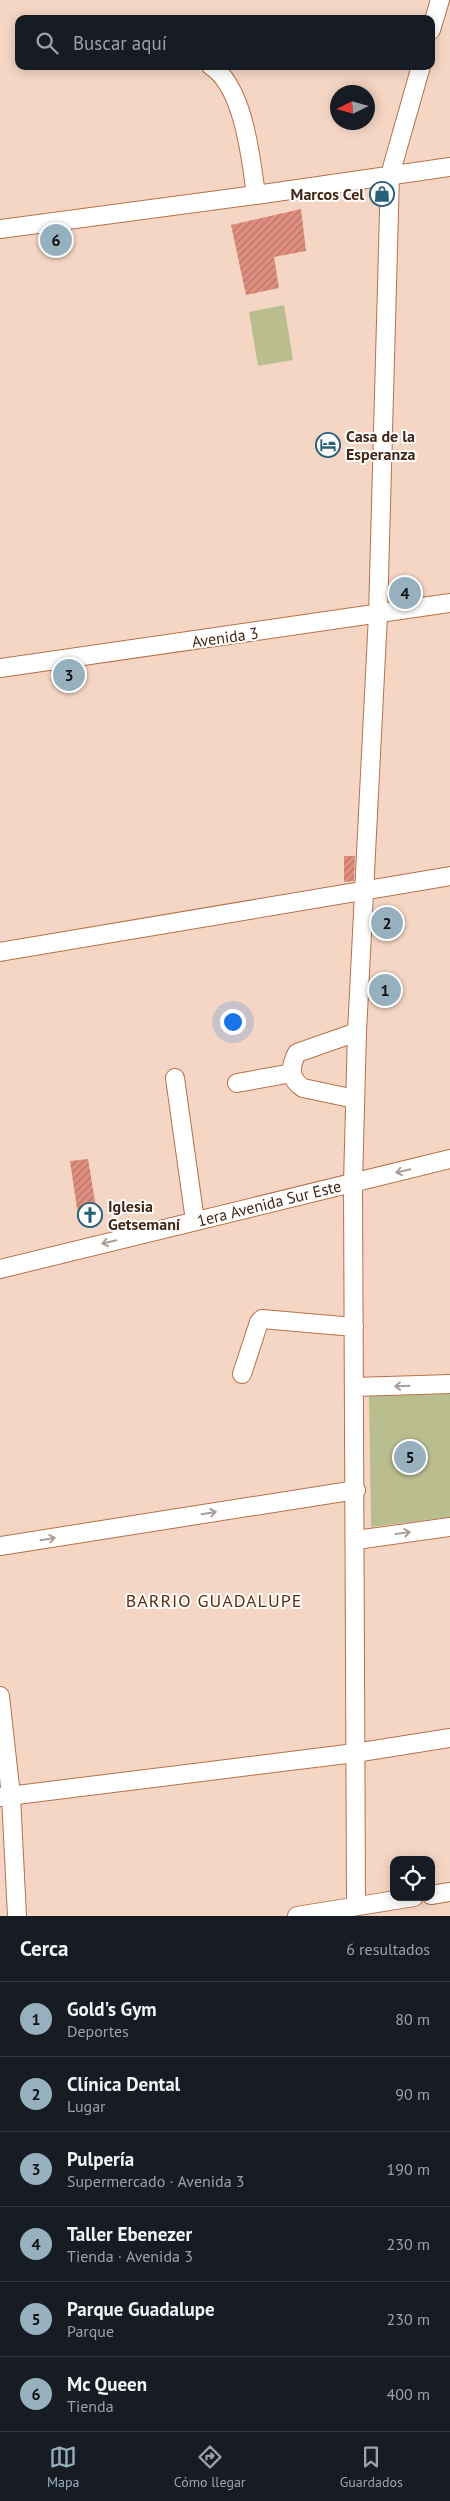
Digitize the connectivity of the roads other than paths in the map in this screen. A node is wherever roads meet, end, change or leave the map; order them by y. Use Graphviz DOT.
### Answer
graph roads {
  1 [pos="440,0"];
  2 [pos="435,17"];
  3 [pos="216,70"];
  4 [pos="420,70"];
  5 [pos="450,167"];
  6 [pos="390,175"];
  7 [pos="256,195"];
  8 [pos="0,229"];
  9 [pos="450,603"];
  10 [pos="378,615"];
  11 [pos="0,668"];
  12 [pos="450,876"];
  13 [pos="364,890"];
  14 [pos="0,952"];
  15 [pos="357,1032"];
  16 [pos="292,1073"];
  17 [pos="175,1078"];
  18 [pos="237,1083"];
  19 [pos="355,1099"];
  20 [pos="450,1159"];
  21 [pos="353,1183"];
  22 [pos="195,1221"];
  23 [pos="0,1269"];
  24 [pos="354,1327"];
  25 [pos="242,1374"];
  26 [pos="450,1384"];
  27 [pos="355,1387"];
  28 [pos="356,1490"];
  29 [pos="450,1527"];
  30 [pos="356,1540"];
  31 [pos="0,1546"];
  32 [pos="0,1696"];
  33 [pos="450,1738"];
  34 [pos="356,1753"];
  35 [pos="5,1796"];
  36 [pos="450,1892"];
  37 [pos="435,1894"];
  38 [pos="390,1901"];
  39 [pos="356,1906"];
  40 [pos="17,1916"];
  41 [pos="302,1916"];
  1 -- 2 [label="street"];
  3 -- 7 [label="street"];
  4 -- 6 [label="street"];
  5 -- 6 [label="street"];
  6 -- 7 [label="street"];
  6 -- 10 [label="street"];
  7 -- 8 [label="street"];
  9 -- 10 [label="street, Avenida 3"];
  10 -- 11 [label="street, Avenida 3"];
  10 -- 13 [label="street"];
  12 -- 13 [label="street"];
  13 -- 14 [label="street"];
  13 -- 15 [label="street"];
  15 -- 16 [label="street"];
  15 -- 19 [label="street"];
  16 -- 18 [label="street"];
  16 -- 19 [label="street"];
  17 -- 22 [label="street"];
  19 -- 21 [label="street"];
  20 -- 21 [label="street, 1era Avenida Sur Este, one-way"];
  21 -- 22 [label="street, 1era Avenida Sur Este"];
  21 -- 24 [label="street"];
  22 -- 23 [label="street, 1era Avenida Sur Este, one-way"];
  24 -- 25 [label="street"];
  24 -- 27 [label="street"];
  26 -- 27 [label="street, one-way"];
  27 -- 28 [label="street"];
  28 -- 30 [label="street"];
  31 -- 28 [label="street, one-way"];
  30 -- 29 [label="street, one-way"];
  30 -- 34 [label="street"];
  32 -- 35 [label="street"];
  33 -- 34 [label="street"];
  34 -- 35 [label="street"];
  34 -- 39 [label="street"];
  35 -- 40 [label="street"];
  36 -- 37 [label="street"];
  38 -- 39 [label="street"];
  39 -- 41 [label="street"];
}
